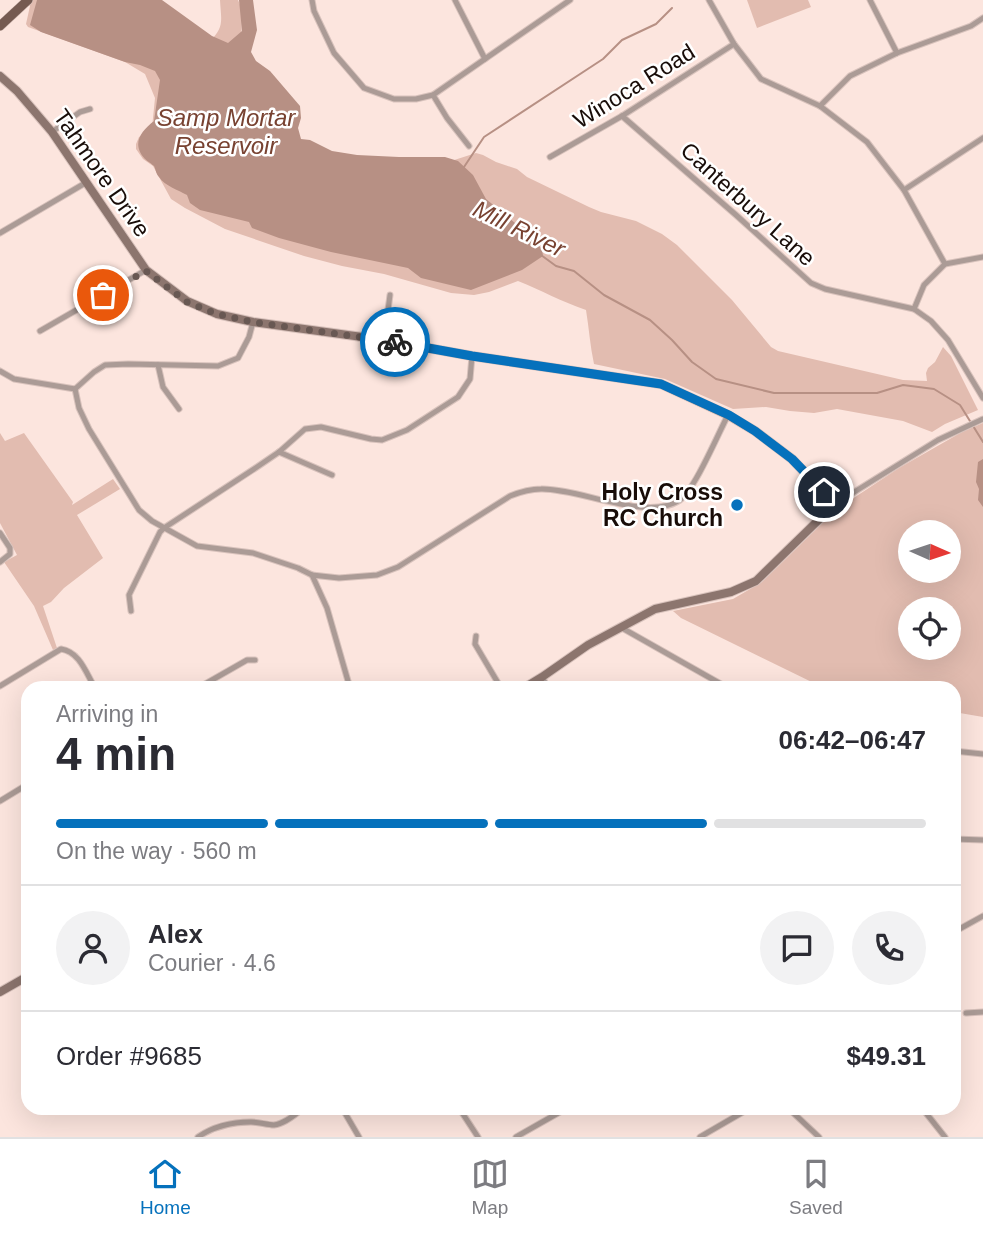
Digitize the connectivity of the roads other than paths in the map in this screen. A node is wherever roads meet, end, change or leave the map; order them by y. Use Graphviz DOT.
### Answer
graph roads {
  1 [pos="28,0"];
  2 [pos="312,0"];
  3 [pos="455,0"];
  4 [pos="570,0"];
  5 [pos="709,0"];
  6 [pos="870,0"];
  7 [pos="983,18"];
  8 [pos="0,26"];
  9 [pos="734,44"];
  10 [pos="897,53"];
  11 [pos="485,59"];
  12 [pos="0,76"];
  13 [pos="433,95"];
  14 [pos="820,106"];
  15 [pos="90,109"];
  16 [pos="622,116"];
  17 [pos="52,132"];
  18 [pos="983,138"];
  19 [pos="469,146"];
  20 [pos="551,157"];
  21 [pos="87,182"];
  22 [pos="905,190"];
  23 [pos="0,233"];
  24 [pos="983,257"];
  25 [pos="945,264"];
  26 [pos="146,271"];
  27 [pos="390,295"];
  28 [pos="914,309"];
  29 [pos="253,322"];
  30 [pos="40,331"];
  31 [pos="384,340"];
  32 [pos="472,356"];
  33 [pos="158,365"];
  34 [pos="0,371"];
  35 [pos="75,389"];
  36 [pos="983,398"];
  37 [pos="179,409"];
  38 [pos="729,415"];
  39 [pos="981,420"];
  40 [pos="279,452"];
  41 [pos="332,475"];
  42 [pos="835,504"];
  43 [pos="164,528"];
  44 [pos="0,533"];
  45 [pos="0,562"];
  46 [pos="312,575"];
  47 [pos="131,611"];
  48 [pos="622,628"];
  49 [pos="476,636"];
  50 [pos="255,660"];
  51 [pos="542,677"];
  52 [pos="212,680"];
  53 [pos="91,681"];
  54 [pos="348,681"];
  55 [pos="497,681"];
  56 [pos="535,681"];
  57 [pos="544,681"];
  58 [pos="716,681"];
  59 [pos="0,685"];
  60 [pos="961,752"];
  61 [pos="983,754"];
  62 [pos="21,789"];
  63 [pos="0,801"];
  64 [pos="961,839"];
  65 [pos="983,840"];
  66 [pos="983,916"];
  67 [pos="961,928"];
  68 [pos="21,980"];
  69 [pos="0,992"];
  70 [pos="966,1013"];
  71 [pos="983,1013"];
  72 [pos="295,1115"];
  73 [pos="346,1115"];
  74 [pos="464,1115"];
  75 [pos="555,1115"];
  76 [pos="738,1115"];
  77 [pos="795,1115"];
  78 [pos="928,1115"];
  79 [pos="198,1137"];
  80 [pos="359,1137"];
  81 [pos="478,1137"];
  82 [pos="516,1137"];
  83 [pos="700,1137"];
  84 [pos="819,1137"];
  85 [pos="945,1137"];
  1 -- 8 [label="main road"];
  2 -- 13 [label="street"];
  3 -- 11 [label="street"];
  4 -- 11 [label="street"];
  5 -- 9 [label="street"];
  6 -- 10 [label="street"];
  7 -- 10 [label="street"];
  9 -- 14 [label="street"];
  9 -- 16 [label="street, Winoca Road"];
  10 -- 14 [label="street"];
  11 -- 13 [label="street"];
  12 -- 17 [label="street, Tahmore Drive"];
  13 -- 19 [label="street"];
  14 -- 22 [label="street"];
  15 -- 17 [label="street"];
  16 -- 20 [label="street, Winoca Road"];
  16 -- 28 [label="street, Canterbury Lane"];
  17 -- 21 [label="street, Tahmore Drive"];
  18 -- 22 [label="street"];
  21 -- 23 [label="street"];
  21 -- 26 [label="street, Tahmore Drive"];
  22 -- 25 [label="street"];
  24 -- 25 [label="street"];
  25 -- 28 [label="street"];
  26 -- 29 [label="street, Tahmore Drive"];
  26 -- 30 [label="street"];
  27 -- 31 [label="street"];
  28 -- 36 [label="street, Canterbury Lane"];
  29 -- 31 [label="street, Tahmore Drive"];
  29 -- 33 [label="street"];
  31 -- 32 [label="street, Tahmore Drive"];
  32 -- 38 [label="street, Tahmore Drive"];
  32 -- 40 [label="street"];
  33 -- 35 [label="street"];
  33 -- 37 [label="street"];
  34 -- 35 [label="street"];
  35 -- 43 [label="street"];
  38 -- 42 [label="street, Tahmore Drive"];
  38 -- 46 [label="street"];
  39 -- 42 [label="street"];
  40 -- 41 [label="street"];
  40 -- 43 [label="street"];
  42 -- 48 [label="street"];
  43 -- 46 [label="street"];
  43 -- 47 [label="street"];
  44 -- 45 [label="street"];
  46 -- 54 [label="street"];
  48 -- 51 [label="street"];
  48 -- 58 [label="street"];
  49 -- 55 [label="street"];
  50 -- 52 [label="street"];
  51 -- 56 [label="street"];
  51 -- 57 [label="street"];
  53 -- 59 [label="street"];
  60 -- 61 [label="street"];
  62 -- 63 [label="street"];
  64 -- 65 [label="street"];
  66 -- 67 [label="street"];
  68 -- 69 [label="street"];
  70 -- 71 [label="street"];
  72 -- 79 [label="street"];
  73 -- 80 [label="street"];
  74 -- 81 [label="street"];
  75 -- 82 [label="street"];
  76 -- 83 [label="street"];
  77 -- 84 [label="street"];
  78 -- 85 [label="street"];
}
